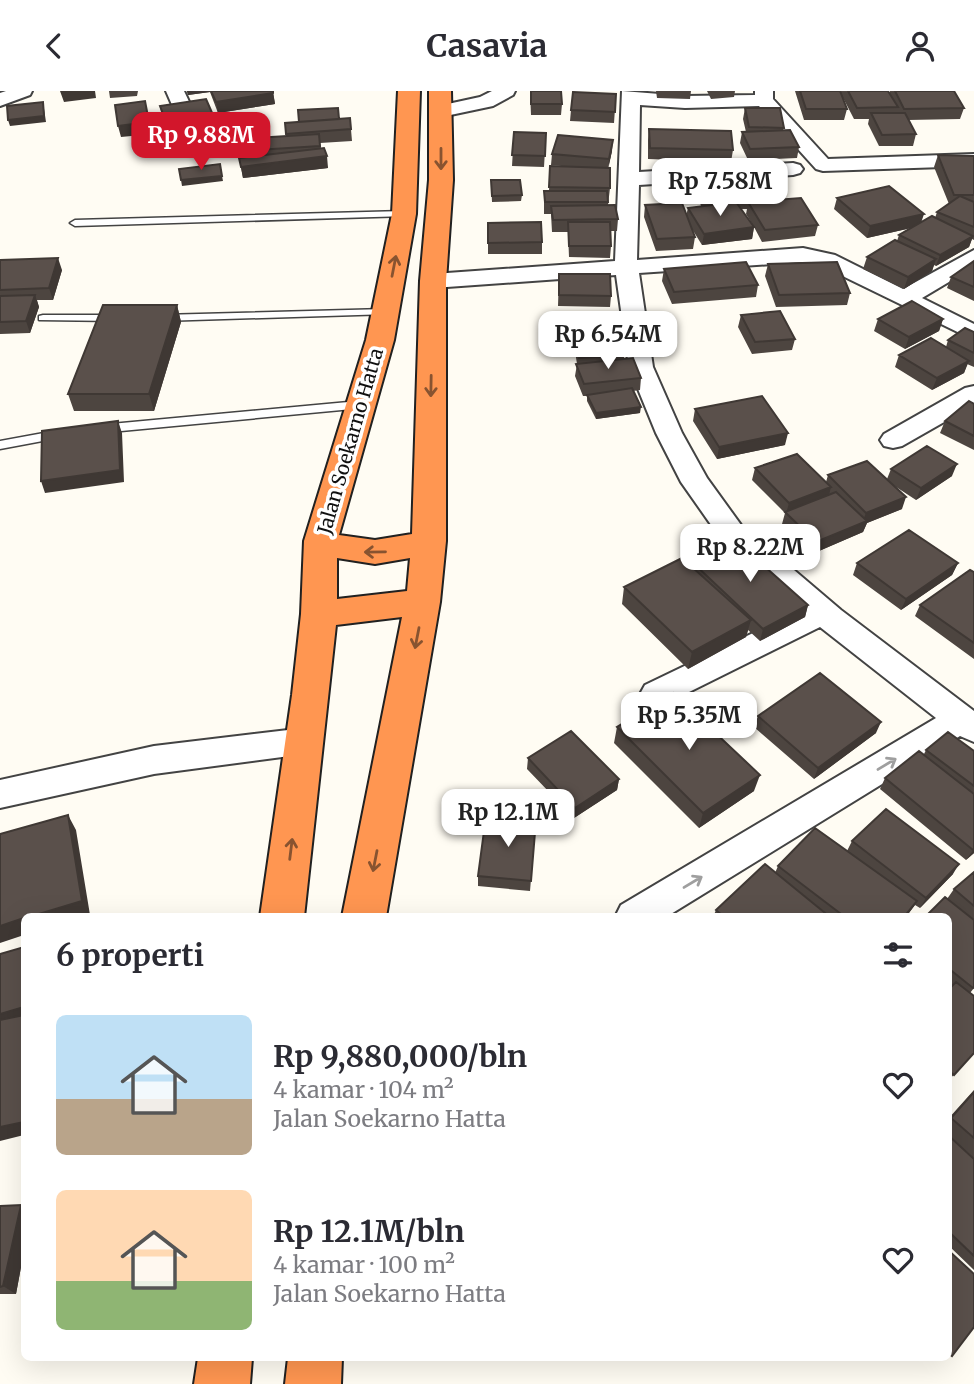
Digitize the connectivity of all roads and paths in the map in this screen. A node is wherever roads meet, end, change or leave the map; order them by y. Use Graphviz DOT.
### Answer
graph roads {
  1 [pos="23,91"];
  2 [pos="175,91"];
  3 [pos="409,91"];
  4 [pos="506,91"];
  5 [pos="631,95"];
  6 [pos="764,95"];
  7 [pos="0,100"];
  8 [pos="441,101"];
  9 [pos="183,110"];
  10 [pos="974,160"];
  11 [pos="793,169"];
  12 [pos="629,179"];
  13 [pos="404,214"];
  14 [pos="75,223"];
  15 [pos="974,257"];
  16 [pos="626,266"];
  17 [pos="433,281"];
  18 [pos="903,299"];
  19 [pos="386,312"];
  20 [pos="43,318"];
  21 [pos="126,318"];
  22 [pos="152,318"];
  23 [pos="974,333"];
  24 [pos="974,394"];
  25 [pos="359,405"];
  26 [pos="893,440"];
  27 [pos="0,445"];
  28 [pos="321,541"];
  29 [pos="429,541"];
  30 [pos="423,602"];
  31 [pos="823,612"];
  32 [pos="319,614"];
  33 [pos="656,694"];
  34 [pos="970,720"];
  35 [pos="304,741"];
  36 [pos="0,794"];
  37 [pos="282,913"];
  38 [pos="365,913"];
  39 [pos="641,913"];
  40 [pos="225,1361"];
  41 [pos="315,1361"];
  42 [pos="222,1384"];
  43 [pos="313,1384"];
  1 -- 7 [label="street"];
  2 -- 9 [label="street"];
  3 -- 13 [label="highway, Jalan Soekarno Hatta"];
  4 -- 8 [label="street"];
  5 -- 6 [label="street"];
  5 -- 12 [label="street"];
  6 -- 10 [label="street"];
  8 -- 17 [label="highway, one-way"];
  11 -- 12 [label="street"];
  12 -- 16 [label="street"];
  13 -- 14 [label="lane"];
  19 -- 13 [label="highway, Jalan Soekarno Hatta, one-way"];
  15 -- 18 [label="street"];
  16 -- 17 [label="street"];
  16 -- 18 [label="street"];
  16 -- 31 [label="street"];
  17 -- 29 [label="highway, one-way"];
  18 -- 23 [label="street"];
  19 -- 22 [label="lane"];
  19 -- 25 [label="highway, Jalan Soekarno Hatta"];
  20 -- 21 [label="lane"];
  24 -- 26 [label="street"];
  25 -- 27 [label="lane"];
  25 -- 28 [label="highway, Jalan Soekarno Hatta"];
  29 -- 28 [label="highway, one-way"];
  28 -- 32 [label="highway, Jalan Soekarno Hatta"];
  29 -- 30 [label="highway"];
  30 -- 32 [label="highway"];
  30 -- 38 [label="highway, one-way"];
  31 -- 33 [label="street"];
  31 -- 34 [label="street"];
  32 -- 35 [label="highway, Jalan Soekarno Hatta"];
  39 -- 34 [label="street, one-way"];
  35 -- 36 [label="street"];
  37 -- 35 [label="highway, Jalan Soekarno Hatta, one-way"];
  40 -- 42 [label="highway"];
  41 -- 43 [label="highway"];
}
